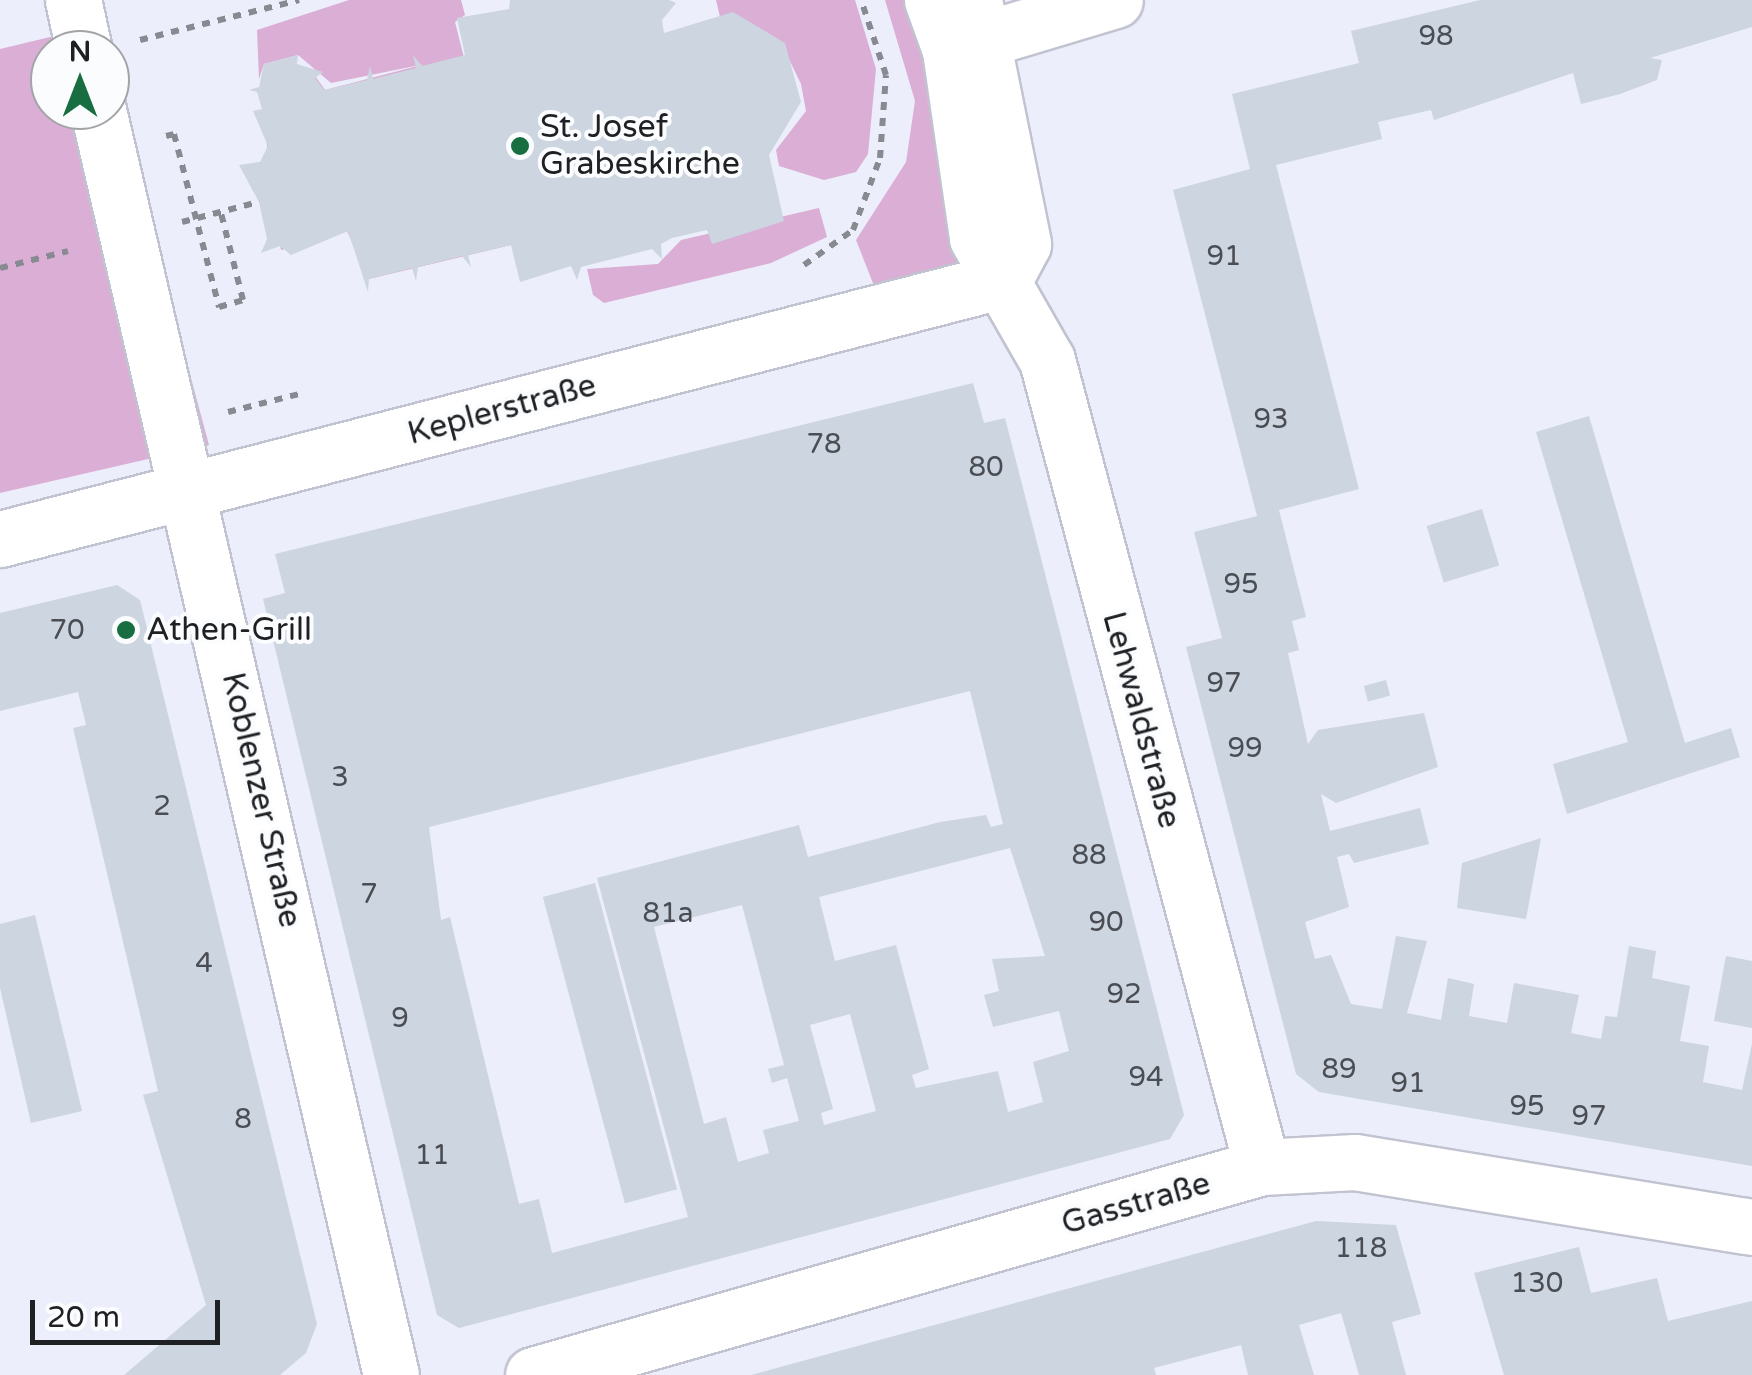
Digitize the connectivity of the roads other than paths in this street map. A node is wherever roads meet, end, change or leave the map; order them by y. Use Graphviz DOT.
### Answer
graph roads {
  1 [pos="73,0"];
  2 [pos="1115,0"];
  3 [pos="960,21"];
  4 [pos="91,30"];
  5 [pos="103,130"];
  6 [pos="1004,280"];
  7 [pos="190,490"];
  8 [pos="0,538"];
  9 [pos="1262,1167"];
  10 [pos="1752,1226"];
  11 [pos="603,1367"];
  12 [pos="392,1375"];
  13 [pos="533,1375"];
  1 -- 4 [label="street"];
  2 -- 3 [label="street"];
  3 -- 6 [label="street"];
  5 -- 7 [label="street, Koblenzer Straße"];
  6 -- 7 [label="street, Keplerstraße"];
  6 -- 9 [label="street, Lehwaldstraße"];
  7 -- 8 [label="street, Keplerstraße"];
  7 -- 12 [label="street, Koblenzer Straße"];
  9 -- 10 [label="street, Gasstraße"];
  9 -- 11 [label="street, Gasstraße"];
  11 -- 13 [label="street, Gasstraße"];
}
